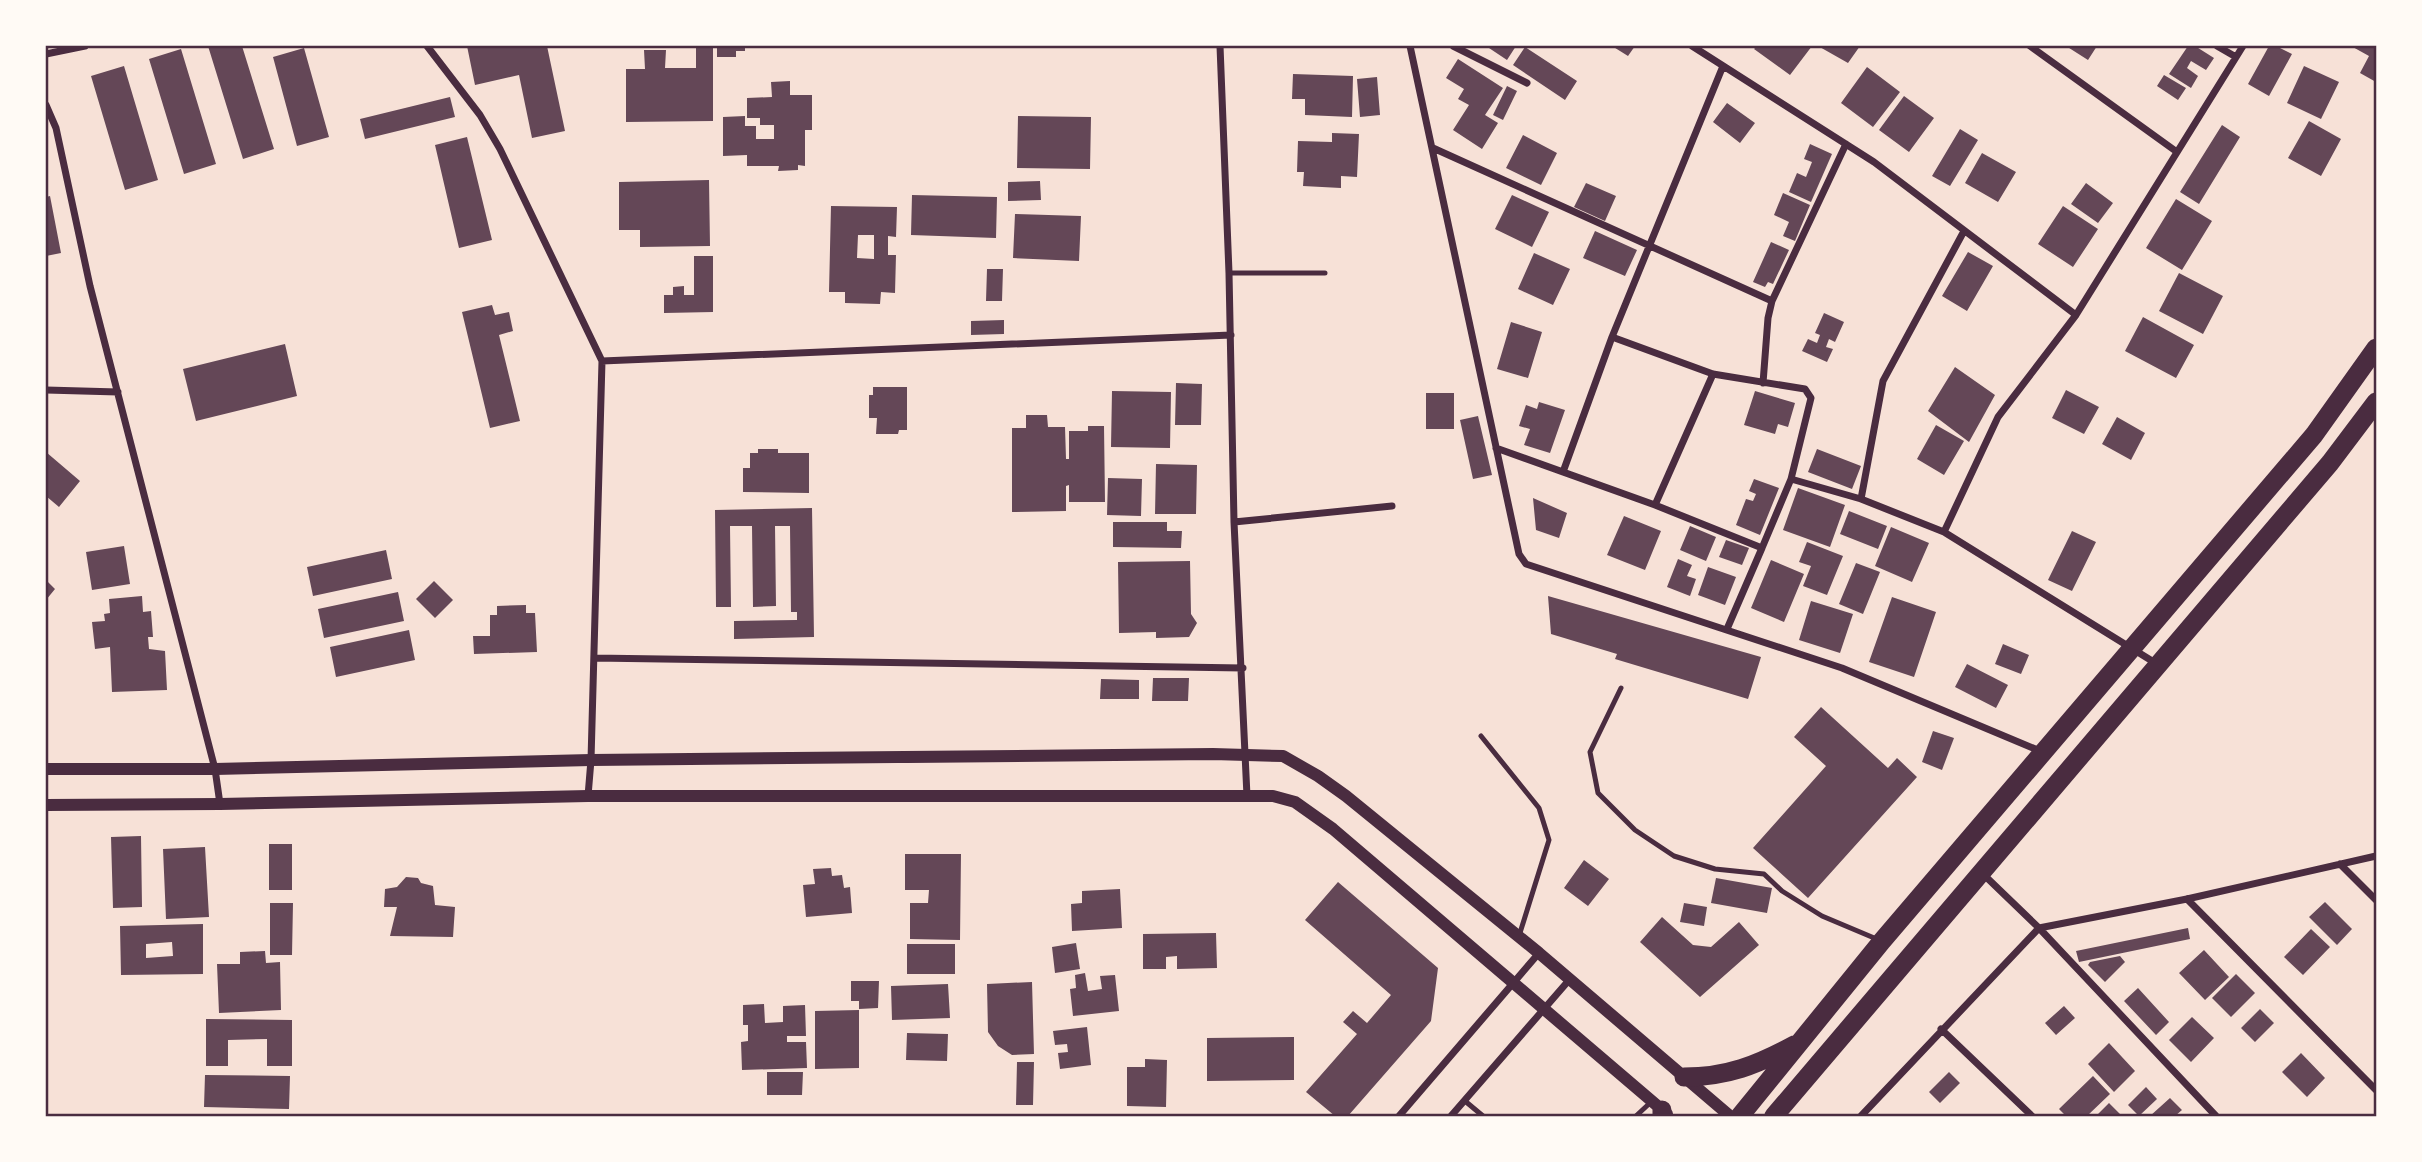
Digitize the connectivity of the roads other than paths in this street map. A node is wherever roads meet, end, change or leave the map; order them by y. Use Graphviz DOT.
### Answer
graph roads {
  1 [pos="85,46"];
  2 [pos="427,46"];
  3 [pos="1220,46"];
  4 [pos="1410,46"];
  5 [pos="1453,46"];
  6 [pos="1692,46"];
  7 [pos="2031,46"];
  8 [pos="2217,46"];
  9 [pos="2243,46"];
  10 [pos="46,54"];
  11 [pos="2236,57"];
  12 [pos="1723,65"];
  13 [pos="1527,83"];
  14 [pos="46,105"];
  15 [pos="1846,144"];
  16 [pos="1433,148"];
  17 [pos="2177,152"];
  18 [pos="1964,231"];
  19 [pos="1648,246"];
  20 [pos="1229,273"];
  21 [pos="1325,273"];
  22 [pos="1772,301"];
  23 [pos="2076,315"];
  24 [pos="1231,335"];
  25 [pos="1612,337"];
  26 [pos="2376,348"];
  27 [pos="602,361"];
  28 [pos="1713,374"];
  29 [pos="1763,383"];
  30 [pos="46,390"];
  31 [pos="118,392"];
  32 [pos="2376,402"];
  33 [pos="1496,447"];
  34 [pos="1563,472"];
  35 [pos="1791,478"];
  36 [pos="1861,499"];
  37 [pos="1655,505"];
  38 [pos="1392,506"];
  39 [pos="1234,522"];
  40 [pos="1944,532"];
  41 [pos="1762,548"];
  42 [pos="1727,629"];
  43 [pos="2133,649"];
  44 [pos="594,658"];
  45 [pos="2160,666"];
  46 [pos="1243,668"];
  47 [pos="1621,688"];
  48 [pos="1481,736"];
  49 [pos="2044,753"];
  50 [pos="1246,754"];
  51 [pos="591,760"];
  52 [pos="46,769"];
  53 [pos="215,769"];
  54 [pos="588,796"];
  55 [pos="1247,796"];
  56 [pos="220,804"];
  57 [pos="46,805"];
  58 [pos="2376,856"];
  59 [pos="2340,864"];
  60 [pos="1982,873"];
  61 [pos="2188,899"];
  62 [pos="2376,900"];
  63 [pos="2039,928"];
  64 [pos="1519,936"];
  65 [pos="1882,941"];
  66 [pos="1539,953"];
  67 [pos="1570,979"];
  68 [pos="1512,983"];
  69 [pos="1543,1010"];
  70 [pos="1941,1029"];
  71 [pos="1804,1039"];
  72 [pos="1684,1077"];
  73 [pos="2376,1090"];
  74 [pos="1465,1101"];
  75 [pos="1662,1111"];
  76 [pos="1399,1116"];
  77 [pos="1451,1116"];
  78 [pos="1483,1116"];
  79 [pos="1636,1116"];
  80 [pos="1730,1116"];
  81 [pos="1740,1116"];
  82 [pos="1774,1116"];
  83 [pos="1861,1116"];
  84 [pos="2032,1116"];
  85 [pos="2216,1116"];
  1 -- 10 [label="street"];
  2 -- 27 [label="street"];
  3 -- 20 [label="street"];
  4 -- 16 [label="street"];
  5 -- 13 [label="street"];
  6 -- 12 [label="street"];
  7 -- 17 [label="street"];
  8 -- 11 [label="street"];
  9 -- 11 [label="street"];
  11 -- 17 [label="street"];
  12 -- 15 [label="street"];
  12 -- 19 [label="street"];
  14 -- 31 [label="street"];
  15 -- 18 [label="street"];
  15 -- 22 [label="street"];
  16 -- 19 [label="street"];
  16 -- 33 [label="street"];
  17 -- 23 [label="street"];
  18 -- 23 [label="street"];
  18 -- 36 [label="street"];
  19 -- 22 [label="street"];
  19 -- 25 [label="street"];
  20 -- 21 [label="lane"];
  20 -- 24 [label="street"];
  22 -- 29 [label="street"];
  23 -- 40 [label="street"];
  24 -- 27 [label="street"];
  24 -- 39 [label="street"];
  25 -- 28 [label="street"];
  25 -- 34 [label="street"];
  26 -- 43 [label="highway"];
  27 -- 44 [label="street"];
  28 -- 29 [label="street"];
  28 -- 37 [label="street"];
  29 -- 35 [label="street"];
  30 -- 31 [label="street"];
  31 -- 53 [label="street"];
  32 -- 45 [label="highway"];
  33 -- 34 [label="street"];
  33 -- 42 [label="street"];
  34 -- 37 [label="street"];
  35 -- 36 [label="street"];
  35 -- 41 [label="street"];
  36 -- 40 [label="street"];
  37 -- 41 [label="street"];
  38 -- 39 [label="street"];
  39 -- 46 [label="street"];
  40 -- 43 [label="street"];
  41 -- 42 [label="street"];
  42 -- 49 [label="street"];
  43 -- 45 [label="street"];
  43 -- 49 [label="highway"];
  44 -- 46 [label="street"];
  44 -- 51 [label="street"];
  45 -- 60 [label="highway"];
  46 -- 50 [label="street"];
  47 -- 65 [label="lane"];
  48 -- 64 [label="lane"];
  49 -- 65 [label="highway"];
  50 -- 51 [label="street"];
  50 -- 55 [label="street"];
  50 -- 64 [label="street"];
  51 -- 53 [label="street"];
  51 -- 54 [label="street"];
  52 -- 53 [label="street"];
  53 -- 56 [label="street"];
  54 -- 55 [label="street"];
  54 -- 56 [label="street"];
  55 -- 68 [label="street"];
  56 -- 57 [label="street"];
  58 -- 59 [label="street"];
  59 -- 61 [label="street"];
  59 -- 62 [label="street"];
  60 -- 63 [label="street"];
  60 -- 82 [label="highway"];
  61 -- 63 [label="street"];
  61 -- 73 [label="street"];
  63 -- 70 [label="street"];
  63 -- 85 [label="street"];
  64 -- 66 [label="street"];
  65 -- 71 [label="highway"];
  66 -- 67 [label="street"];
  66 -- 68 [label="street"];
  67 -- 69 [label="street"];
  67 -- 72 [label="street"];
  68 -- 69 [label="street"];
  68 -- 76 [label="street"];
  69 -- 74 [label="street"];
  69 -- 75 [label="street"];
  70 -- 83 [label="street"];
  70 -- 84 [label="street"];
  71 -- 72 [label="highway"];
  71 -- 81 [label="highway"];
  72 -- 80 [label="street"];
  74 -- 77 [label="street"];
  74 -- 78 [label="lane"];
  75 -- 79 [label="lane"];
}
